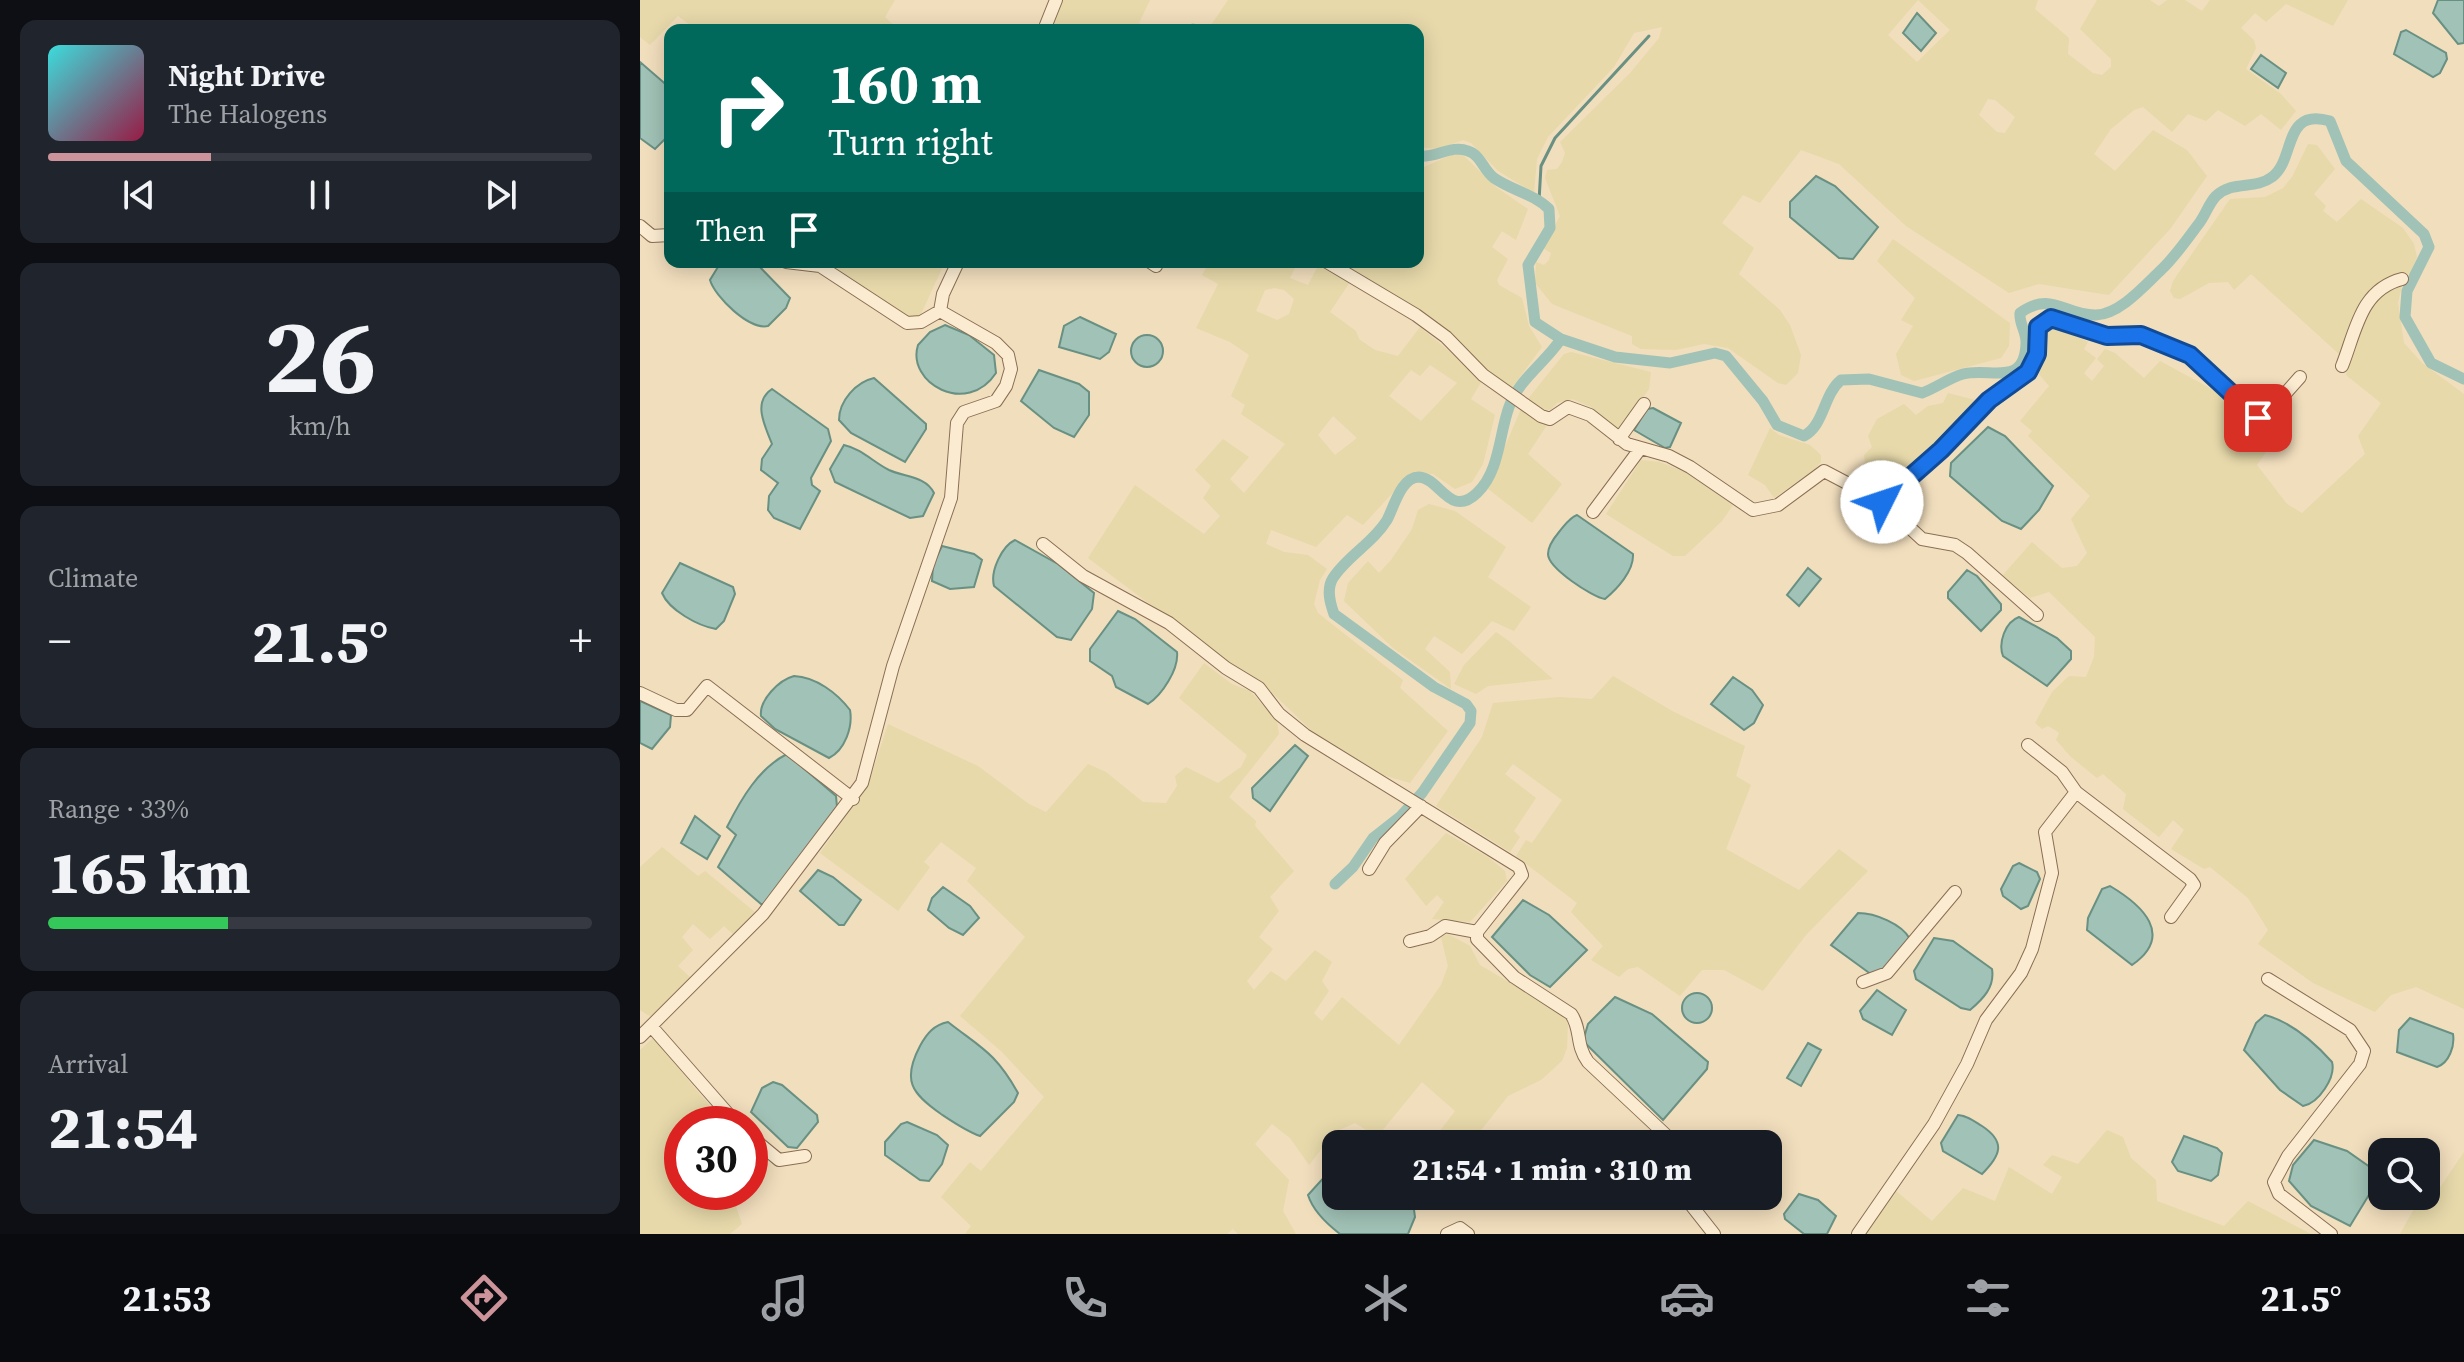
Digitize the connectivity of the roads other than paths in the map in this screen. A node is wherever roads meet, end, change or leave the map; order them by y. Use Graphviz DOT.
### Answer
graph roads {
  1 [pos="1056,0"];
  2 [pos="1046,24"];
  3 [pos="640,226"];
  4 [pos="664,235"];
  5 [pos="823,268"];
  6 [pos="955,268"];
  7 [pos="1337,268"];
  8 [pos="2402,279"];
  9 [pos="940,311"];
  10 [pos="2342,366"];
  11 [pos="2300,377"];
  12 [pos="1644,404"];
  13 [pos="1619,439"];
  14 [pos="1640,449"];
  15 [pos="1882,502"];
  16 [pos="1593,512"];
  17 [pos="1043,544"];
  18 [pos="2037,615"];
  19 [pos="640,693"];
  20 [pos="2028,745"];
  21 [pos="2076,792"];
  22 [pos="853,799"];
  23 [pos="1420,806"];
  24 [pos="1369,869"];
  25 [pos="1955,892"];
  26 [pos="2171,917"];
  27 [pos="1477,932"];
  28 [pos="1410,941"];
  29 [pos="2268,979"];
  30 [pos="1863,982"];
  31 [pos="651,1026"];
  32 [pos="640,1037"];
  33 [pos="721,1106"];
  34 [pos="1661,1130"];
  35 [pos="768,1151"];
  36 [pos="805,1156"];
  37 [pos="1695,1210"];
  38 [pos="1447,1234"];
  39 [pos="1468,1234"];
  40 [pos="1714,1234"];
  41 [pos="1858,1234"];
  42 [pos="2331,1234"];
  1 -- 2 [label="street"];
  3 -- 4 [label="street"];
  5 -- 9 [label="street"];
  6 -- 9 [label="street"];
  7 -- 13 [label="street"];
  8 -- 10 [label="street"];
  9 -- 22 [label="street"];
  11 -- 15 [label="street"];
  12 -- 13 [label="street"];
  13 -- 14 [label="street"];
  14 -- 15 [label="street"];
  14 -- 16 [label="street"];
  15 -- 18 [label="street"];
  17 -- 23 [label="street"];
  19 -- 22 [label="street"];
  20 -- 21 [label="street"];
  21 -- 26 [label="street"];
  21 -- 41 [label="street"];
  22 -- 31 [label="street"];
  23 -- 24 [label="street"];
  23 -- 27 [label="street"];
  25 -- 30 [label="street"];
  27 -- 28 [label="street"];
  27 -- 34 [label="street"];
  29 -- 42 [label="street"];
  31 -- 32 [label="street"];
  31 -- 33 [label="street"];
  35 -- 36 [label="street"];
  37 -- 40 [label="street"];
  38 -- 39 [label="street"];
}
